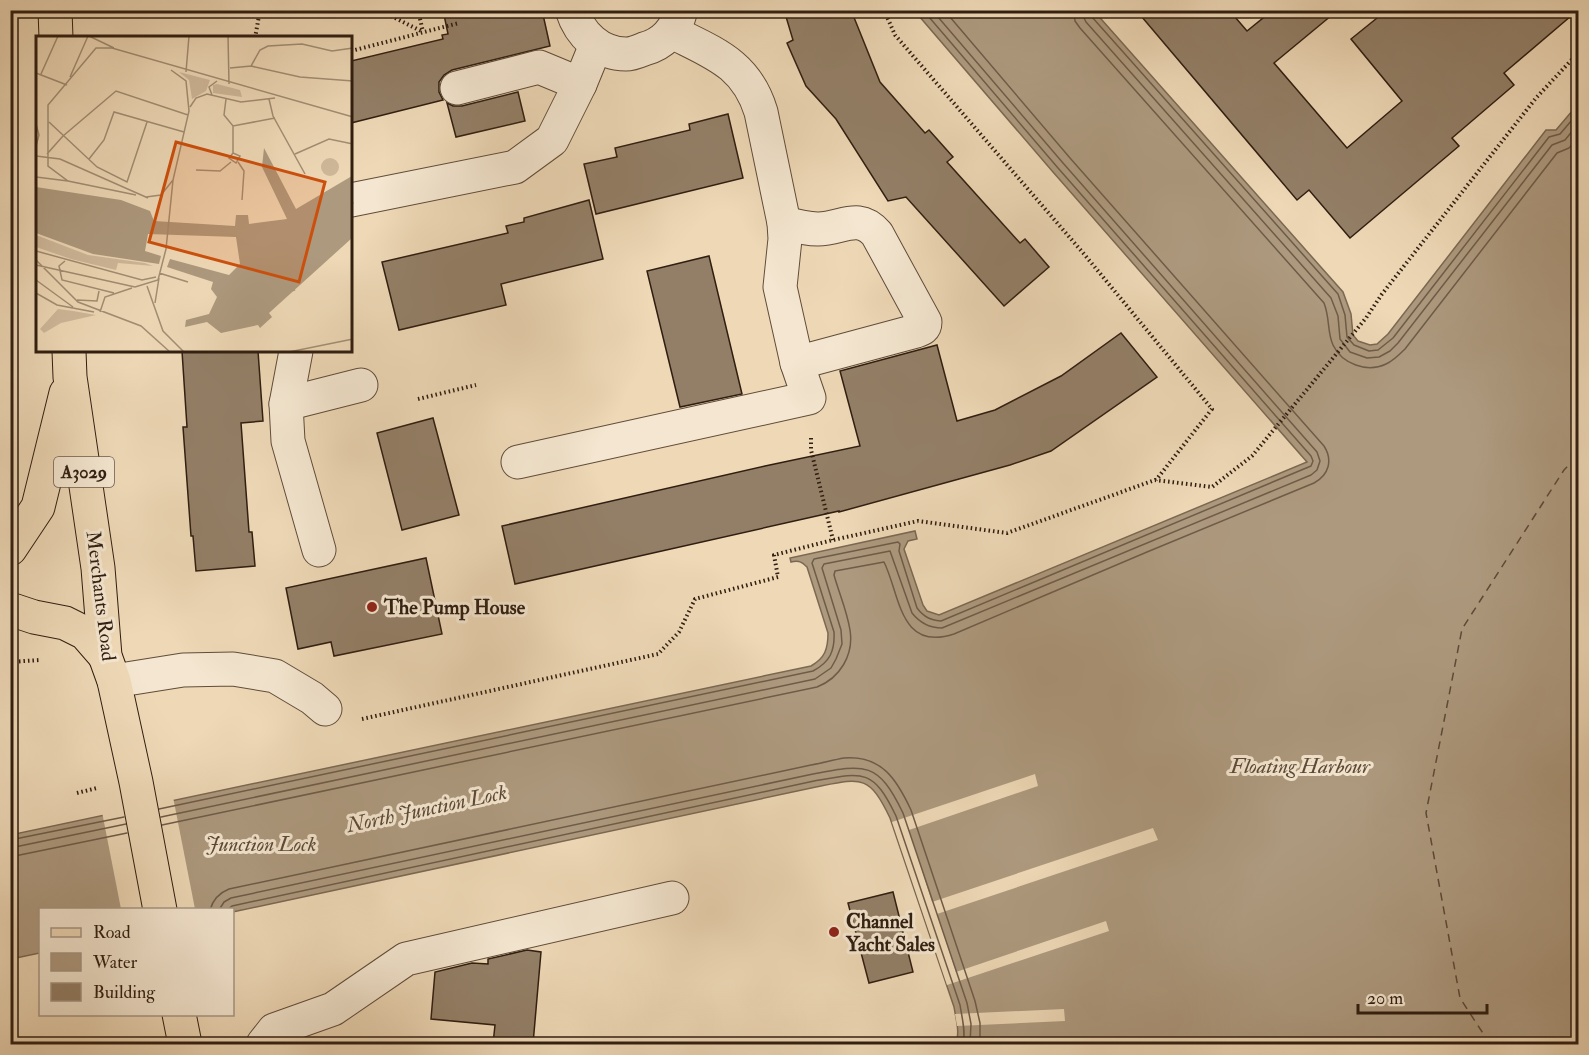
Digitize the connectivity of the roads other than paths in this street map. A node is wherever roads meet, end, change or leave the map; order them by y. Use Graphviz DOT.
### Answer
graph roads {
  1 [pos="55,10"];
  2 [pos="572,10"];
  3 [pos="676,21"];
  4 [pos="56,36"];
  5 [pos="596,45"];
  6 [pos="580,84"];
  7 [pos="457,88"];
  8 [pos="352,200"];
  9 [pos="784,224"];
  10 [pos="296,352"];
  11 [pos="797,363"];
  12 [pos="70,364"];
  13 [pos="361,385"];
  14 [pos="286,404"];
  15 [pos="518,462"];
  16 [pos="10,549"];
  17 [pos="319,550"];
  18 [pos="10,609"];
  19 [pos="109,669"];
  20 [pos="325,709"];
  21 [pos="672,898"];
  22 [pos="160,908"];
  23 [pos="180,1016"];
  24 [pos="185,1044"];
  25 [pos="263,1044"];
  1 -- 4 [label="main road"];
  2 -- 5 [label="street"];
  3 -- 5 [label="street"];
  3 -- 9 [label="street"];
  5 -- 6 [label="street"];
  6 -- 7 [label="street"];
  6 -- 8 [label="street"];
  9 -- 11 [label="street"];
  9 -- 11 [label="street"];
  10 -- 14 [label="street"];
  11 -- 15 [label="street"];
  12 -- 16 [label="main road"];
  12 -- 19 [label="main road, Merchants Road / A3029"];
  13 -- 14 [label="street"];
  14 -- 17 [label="street"];
  18 -- 19 [label="main road"];
  19 -- 20 [label="street"];
  19 -- 22 [label="main road, Merchants Road / A3029"];
  21 -- 25 [label="street"];
  23 -- 24 [label="main road"];
}
